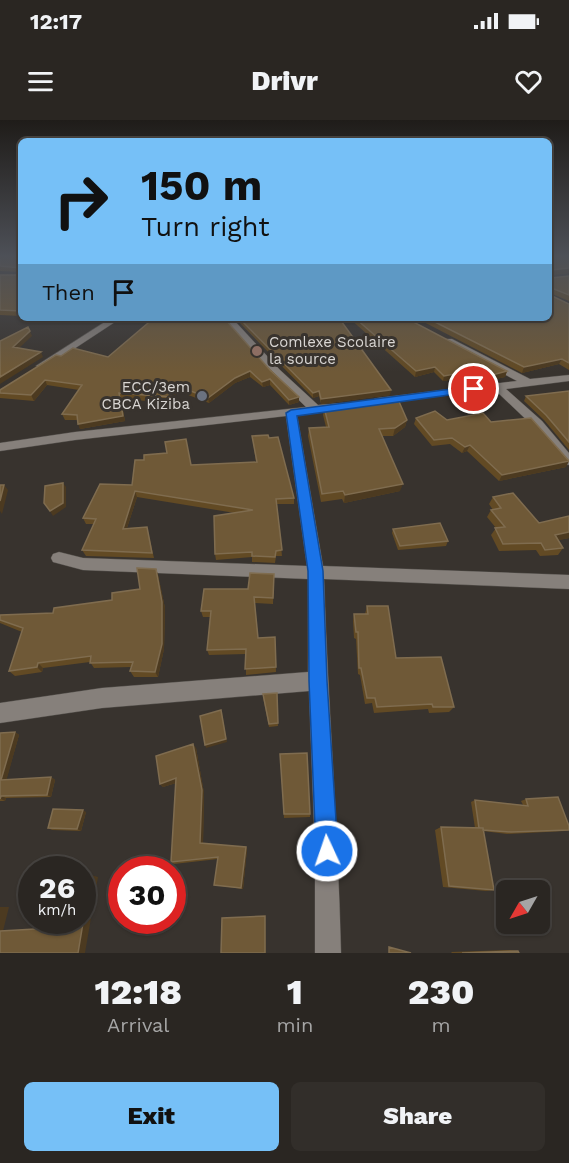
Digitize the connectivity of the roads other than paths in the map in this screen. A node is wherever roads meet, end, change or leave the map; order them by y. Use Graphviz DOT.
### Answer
graph roads {
  1 [pos="112,321"];
  2 [pos="230,321"];
  3 [pos="435,334"];
  4 [pos="30,373"];
  5 [pos="569,378"];
  6 [pos="527,382"];
  7 [pos="497,386"];
  8 [pos="316,410"];
  9 [pos="291,413"];
  10 [pos="0,447"];
  11 [pos="569,461"];
  12 [pos="60,558"];
  13 [pos="316,571"];
  14 [pos="569,582"];
  15 [pos="318,681"];
  16 [pos="0,713"];
  17 [pos="328,953"];
  1 -- 4 [label="street"];
  2 -- 8 [label="street"];
  3 -- 6 [label="street"];
  5 -- 6 [label="street"];
  6 -- 7 [label="street"];
  7 -- 8 [label="street"];
  7 -- 11 [label="street"];
  8 -- 9 [label="street"];
  9 -- 10 [label="street"];
  9 -- 13 [label="street"];
  12 -- 13 [label="street"];
  13 -- 14 [label="street"];
  13 -- 15 [label="street"];
  15 -- 16 [label="street"];
  15 -- 17 [label="street"];
}
